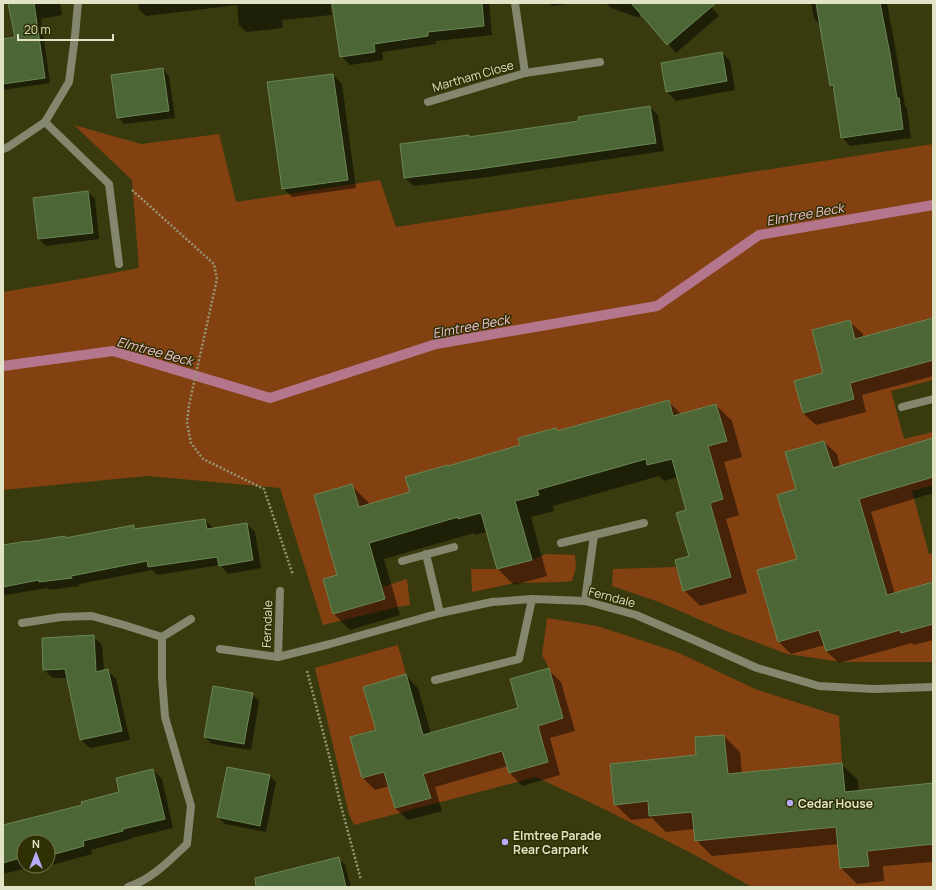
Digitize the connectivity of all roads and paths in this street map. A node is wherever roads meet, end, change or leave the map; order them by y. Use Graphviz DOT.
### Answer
graph roads {
  1 [pos="78,3"];
  2 [pos="515,3"];
  3 [pos="600,62"];
  4 [pos="525,73"];
  5 [pos="428,102"];
  6 [pos="45,122"];
  7 [pos="3,148"];
  8 [pos="109,184"];
  9 [pos="119,264"];
  10 [pos="933,399"];
  11 [pos="902,407"];
  12 [pos="644,523"];
  13 [pos="594,535"];
  14 [pos="561,543"];
  15 [pos="454,547"];
  16 [pos="426,554"];
  17 [pos="402,561"];
  18 [pos="280,591"];
  19 [pos="532,599"];
  20 [pos="584,601"];
  21 [pos="440,613"];
  22 [pos="191,619"];
  23 [pos="22,623"];
  24 [pos="162,637"];
  25 [pos="220,648"];
  26 [pos="301,651"];
  27 [pos="278,657"];
  28 [pos="435,680"];
  29 [pos="933,687"];
  30 [pos="361,880"];
  31 [pos="128,887"];
  1 -- 6 [label="street"];
  2 -- 4 [label="street, Martham Close"];
  3 -- 4 [label="street, Martham Close"];
  4 -- 5 [label="street, Martham Close"];
  6 -- 7 [label="street"];
  6 -- 8 [label="street"];
  8 -- 9 [label="street"];
  8 -- 18 [label="path"];
  10 -- 11 [label="street"];
  12 -- 13 [label="street"];
  13 -- 14 [label="street"];
  13 -- 20 [label="street"];
  15 -- 16 [label="street"];
  16 -- 17 [label="street"];
  16 -- 21 [label="street"];
  18 -- 27 [label="street, Ferndale"];
  19 -- 20 [label="street, Ferndale"];
  19 -- 21 [label="street, Ferndale"];
  19 -- 28 [label="street"];
  20 -- 29 [label="street, Ferndale"];
  21 -- 26 [label="street, Ferndale"];
  22 -- 24 [label="street"];
  23 -- 24 [label="street"];
  24 -- 31 [label="street"];
  25 -- 27 [label="street, Ferndale"];
  26 -- 27 [label="street, Ferndale"];
  26 -- 30 [label="path"];
}
